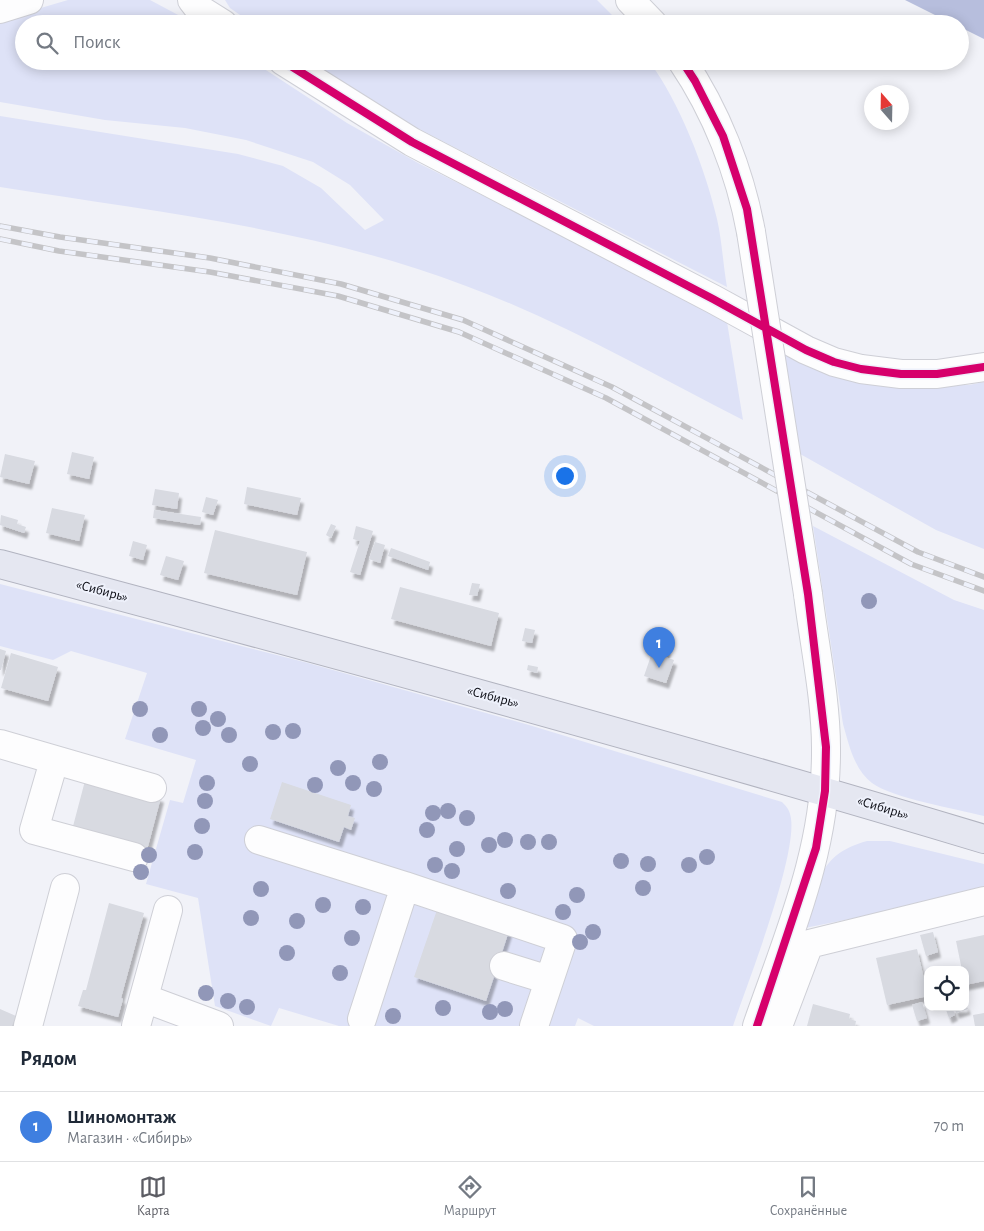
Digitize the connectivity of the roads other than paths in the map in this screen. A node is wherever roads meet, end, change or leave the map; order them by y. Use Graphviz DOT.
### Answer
graph roads {
  1 [pos="29,0"];
  2 [pos="192,0"];
  3 [pos="630,0"];
  4 [pos="0,9"];
  5 [pos="209,15"];
  6 [pos="644,15"];
  7 [pos="297,70"];
  8 [pos="688,70"];
  9 [pos="984,367"];
  10 [pos="0,564"];
  11 [pos="0,744"];
  12 [pos="54,761"];
  13 [pos="152,788"];
  14 [pos="825,791"];
  15 [pos="984,839"];
  16 [pos="259,840"];
  17 [pos="134,857"];
  18 [pos="405,886"];
  19 [pos="65,888"];
  20 [pos="984,901"];
  21 [pos="168,910"];
  22 [pos="504,966"];
  23 [pos="549,980"];
  24 [pos="144,998"];
  25 [pos="362,1019"];
  26 [pos="28,1026"];
  27 [pos="136,1026"];
  28 [pos="220,1026"];
  29 [pos="534,1026"];
  30 [pos="756,1026"];
  31 [pos="778,1026"];
  1 -- 4 [label="street"];
  2 -- 5 [label="street"];
  3 -- 6 [label="street"];
  7 -- 9 [label="street"];
  8 -- 14 [label="street, bridge"];
  10 -- 14 [label="highway, «Сибирь»"];
  11 -- 12 [label="street"];
  12 -- 13 [label="street"];
  12 -- 17 [label="street"];
  14 -- 15 [label="highway, «Сибирь»"];
  14 -- 30 [label="street"];
  16 -- 18 [label="street"];
  18 -- 23 [label="street"];
  18 -- 25 [label="street"];
  19 -- 26 [label="street"];
  20 -- 31 [label="street"];
  21 -- 24 [label="street"];
  22 -- 23 [label="street"];
  23 -- 29 [label="street"];
  24 -- 27 [label="street"];
  24 -- 28 [label="street"];
}
